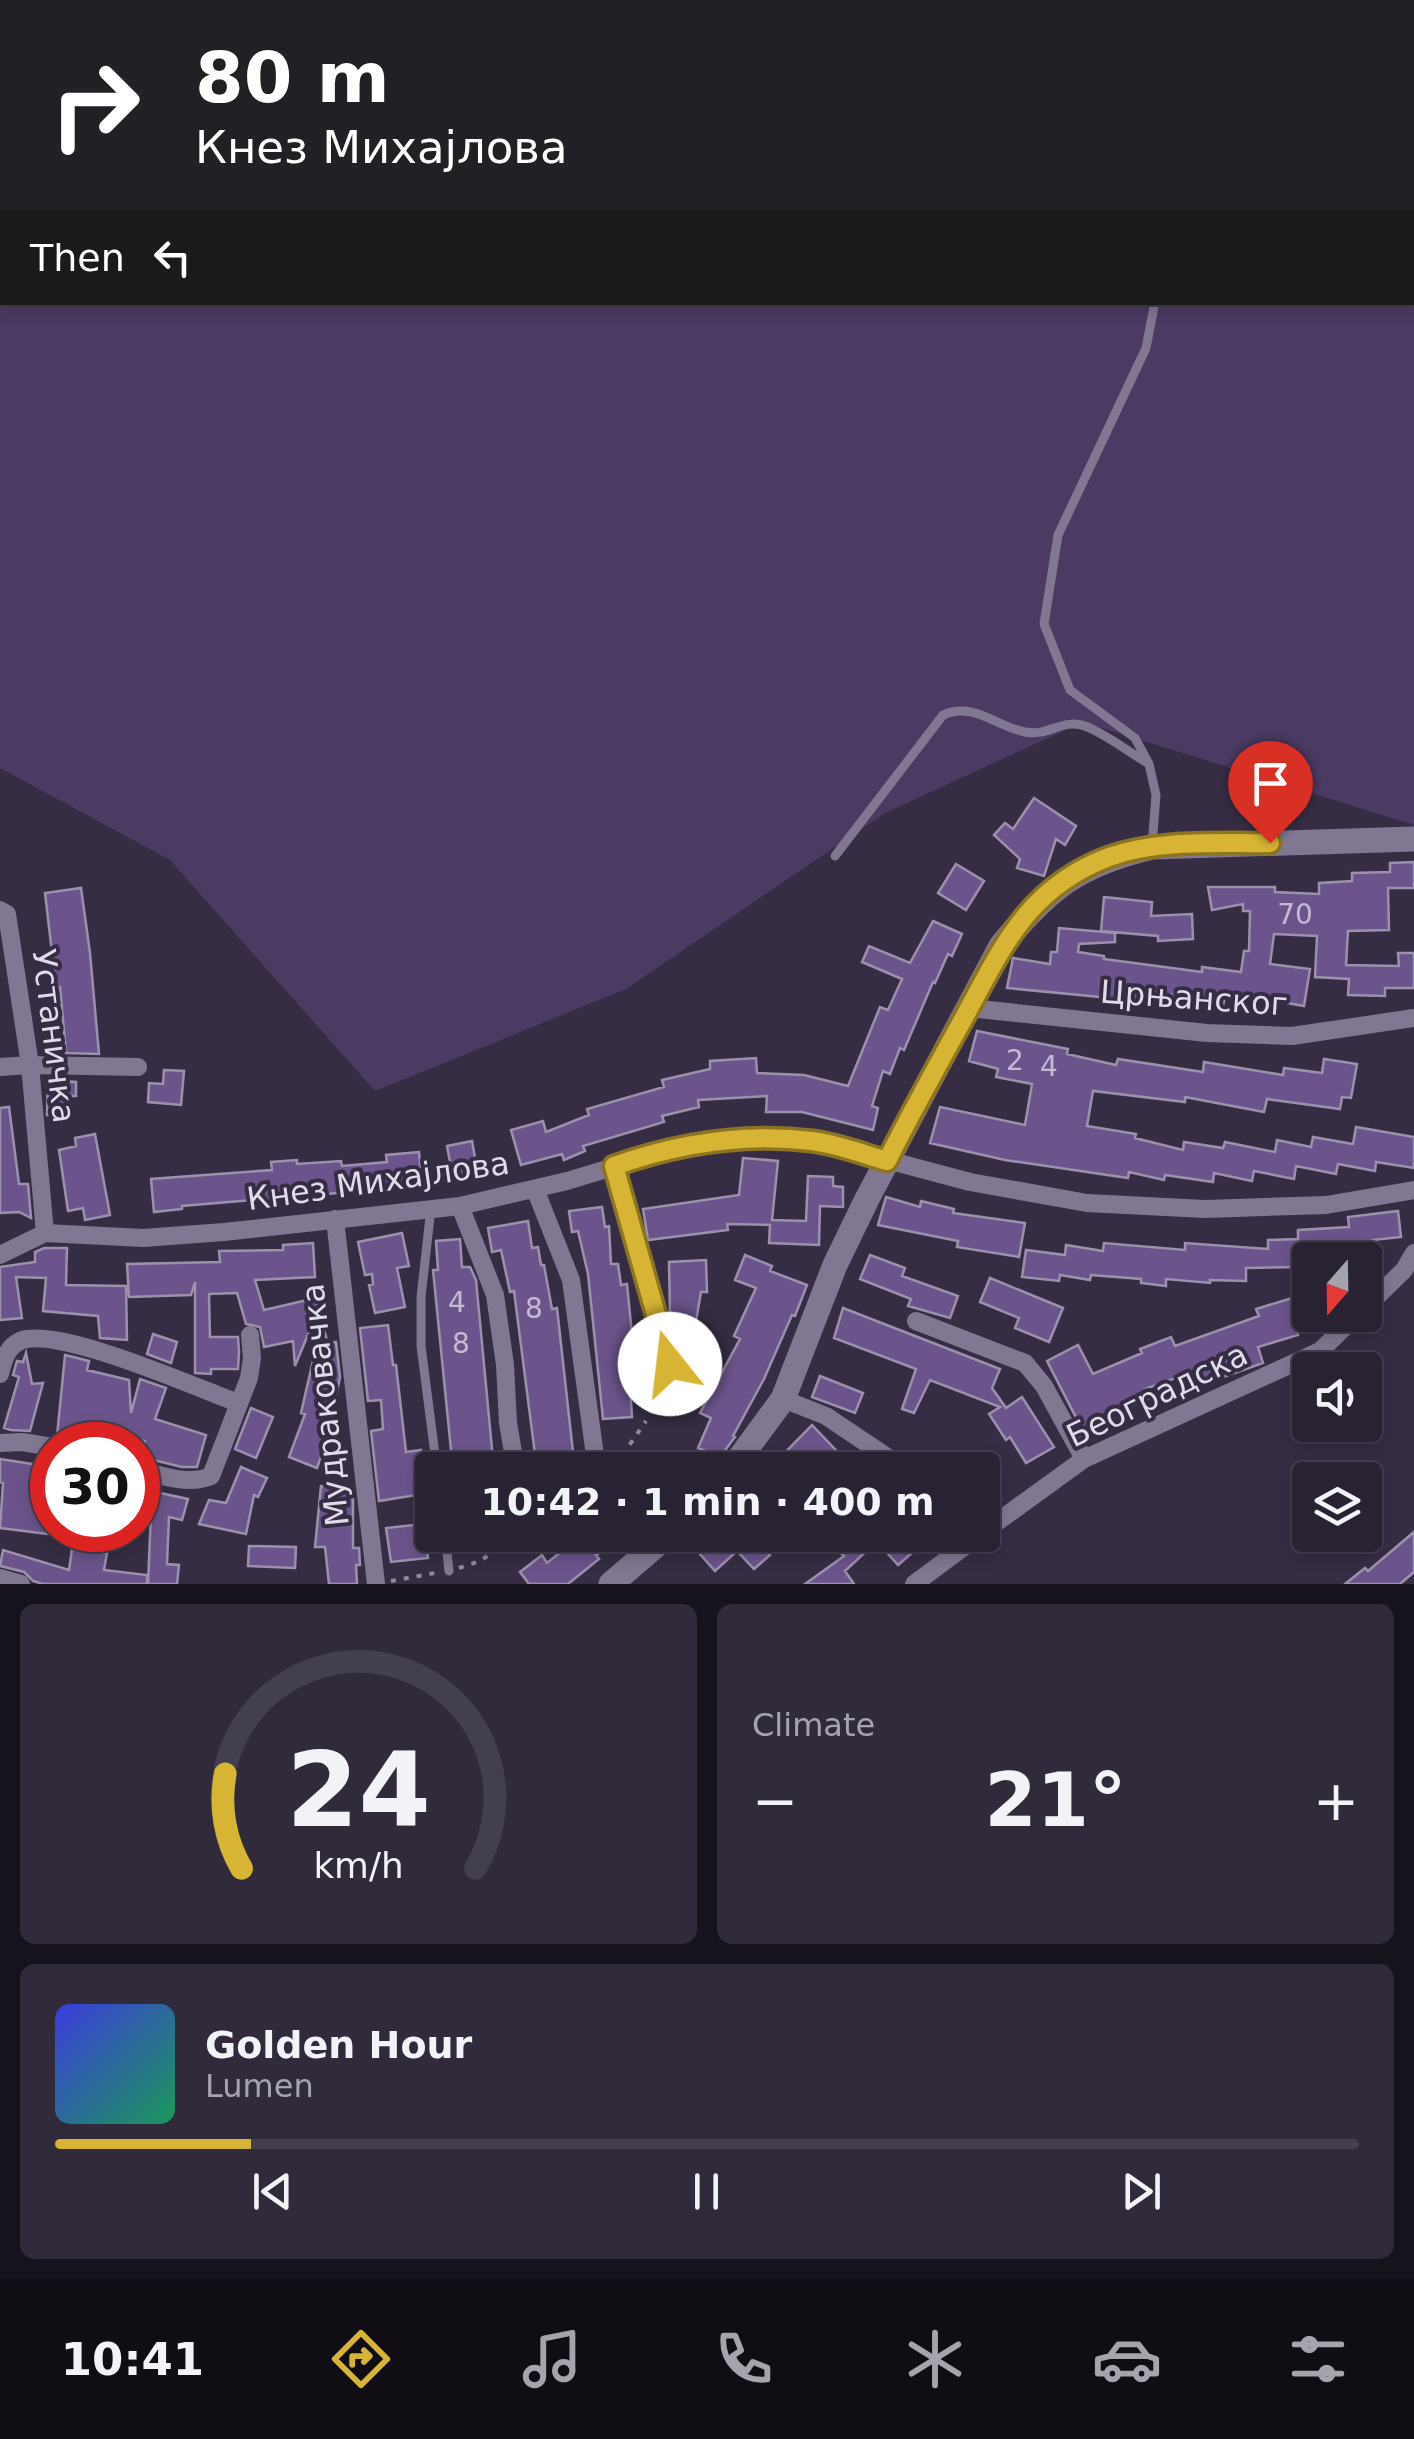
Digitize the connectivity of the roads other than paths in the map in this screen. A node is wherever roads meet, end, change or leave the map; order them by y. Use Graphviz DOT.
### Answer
graph roads {
  1 [pos="1154,305"];
  2 [pos="1149,764"];
  3 [pos="1414,839"];
  4 [pos="1152,847"];
  5 [pos="836,856"];
  6 [pos="0,910"];
  7 [pos="970,1008"];
  8 [pos="1414,1018"];
  9 [pos="30,1065"];
  10 [pos="0,1067"];
  11 [pos="138,1068"];
  12 [pos="887,1161"];
  13 [pos="614,1166"];
  14 [pos="535,1189"];
  15 [pos="1414,1190"];
  16 [pos="460,1206"];
  17 [pos="432,1208"];
  18 [pos="335,1219"];
  19 [pos="46,1233"];
  20 [pos="1414,1253"];
  21 [pos="0,1255"];
  22 [pos="1382,1291"];
  23 [pos="916,1321"];
  24 [pos="1341,1332"];
  25 [pos="250,1335"];
  26 [pos="0,1374"];
  27 [pos="783,1398"];
  28 [pos="238,1403"];
  29 [pos="654,1405"];
  30 [pos="0,1443"];
  31 [pos="30,1443"];
  32 [pos="435,1452"];
  33 [pos="514,1452"];
  34 [pos="594,1452"];
  35 [pos="744,1452"];
  36 [pos="880,1452"];
  37 [pos="1084,1459"];
  38 [pos="160,1474"];
  39 [pos="1000,1520"];
  40 [pos="447,1552"];
  41 [pos="648,1552"];
  42 [pos="957,1552"];
  43 [pos="449,1571"];
  44 [pos="0,1578"];
  45 [pos="21,1584"];
  46 [pos="376,1584"];
  47 [pos="611,1584"];
  48 [pos="914,1584"];
  1 -- 2 [label="lane"];
  2 -- 4 [label="lane"];
  2 -- 5 [label="lane"];
  3 -- 4 [label="street"];
  4 -- 7 [label="street"];
  6 -- 9 [label="street, Устаничка"];
  7 -- 8 [label="street, Црњанског"];
  7 -- 12 [label="street"];
  9 -- 10 [label="street"];
  9 -- 11 [label="street"];
  9 -- 19 [label="street, Устаничка"];
  12 -- 13 [label="street, Кнез Михајлова"];
  12 -- 15 [label="street, Кнез Михајлова"];
  12 -- 27 [label="street"];
  13 -- 14 [label="street, Кнез Михајлова"];
  13 -- 29 [label="street"];
  14 -- 16 [label="street, Кнез Михајлова"];
  14 -- 34 [label="street"];
  16 -- 17 [label="street, Кнез Михајлова"];
  16 -- 33 [label="street"];
  17 -- 18 [label="street, Кнез Михајлова"];
  17 -- 32 [label="lane"];
  18 -- 19 [label="street, Кнез Михајлова"];
  18 -- 46 [label="street, Мудраковачка"];
  19 -- 21 [label="street, Кнез Михајлова"];
  20 -- 22 [label="street"];
  23 -- 37 [label="street"];
  24 -- 37 [label="street, Београдска"];
  25 -- 28 [label="street"];
  26 -- 28 [label="street"];
  27 -- 35 [label="street"];
  27 -- 36 [label="street"];
  28 -- 38 [label="street"];
  30 -- 31 [label="street"];
  37 -- 39 [label="street, Београдска"];
  40 -- 43 [label="lane"];
  41 -- 47 [label="street"];
  42 -- 48 [label="street, Београдска"];
  44 -- 45 [label="street"];
}
